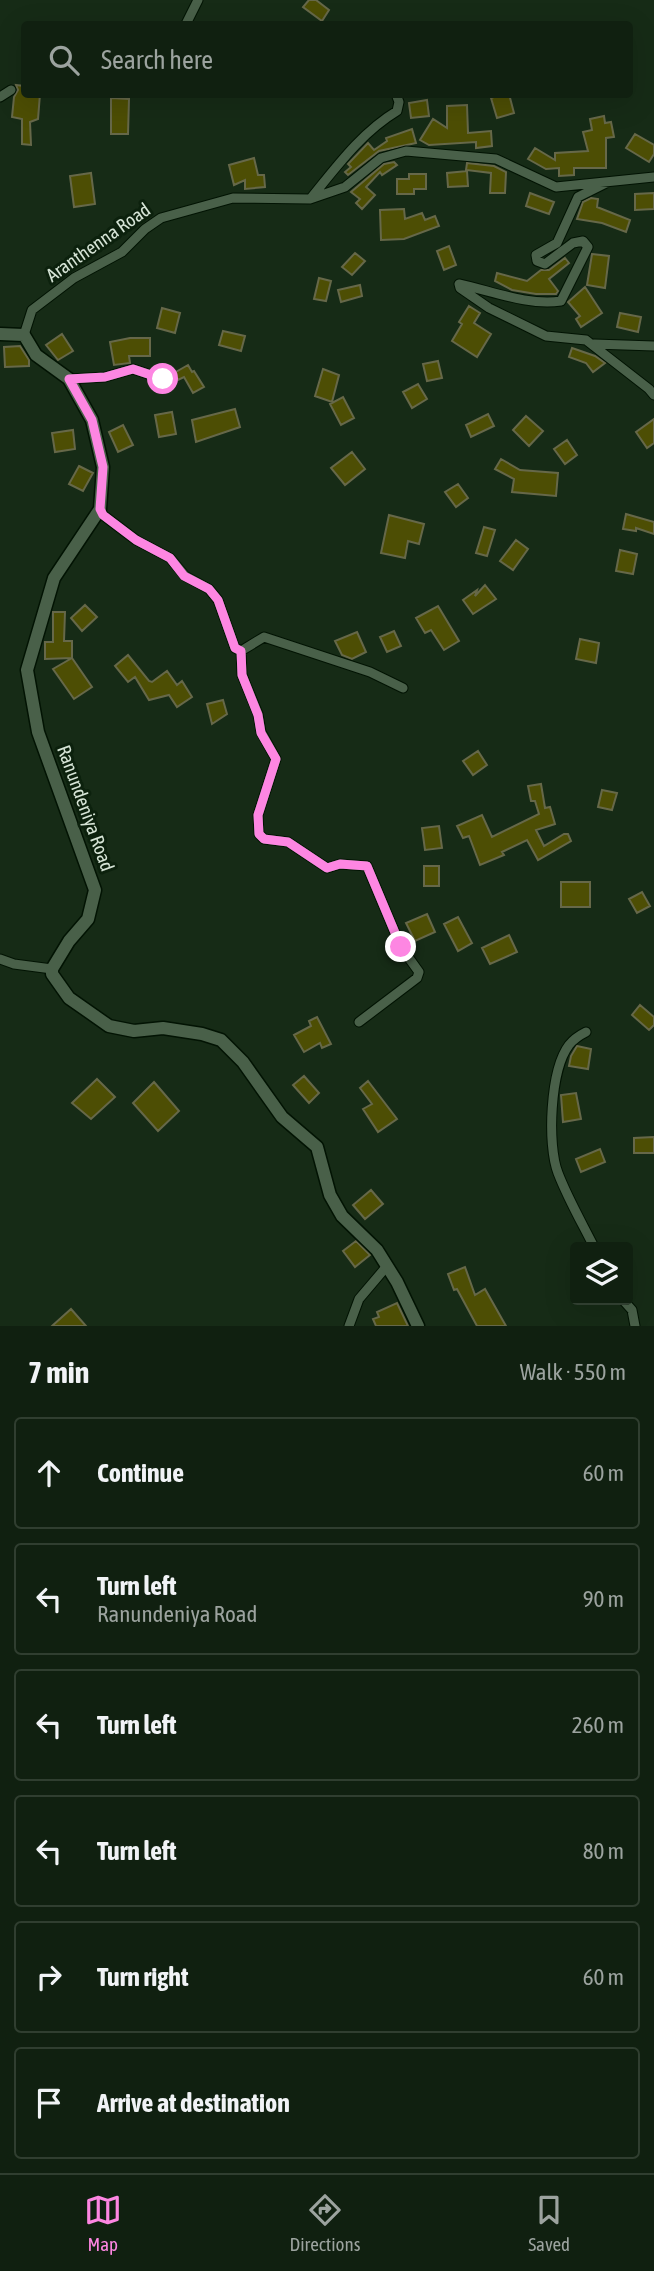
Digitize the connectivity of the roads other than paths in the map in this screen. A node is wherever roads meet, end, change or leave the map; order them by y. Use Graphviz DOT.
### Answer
graph roads {
  1 [pos="198,0"];
  2 [pos="188,21"];
  3 [pos="11,90"];
  4 [pos="0,97"];
  5 [pos="398,98"];
  6 [pos="654,177"];
  7 [pos="611,181"];
  8 [pos="310,199"];
  9 [pos="0,334"];
  10 [pos="24,335"];
  11 [pos="594,344"];
  12 [pos="654,346"];
  13 [pos="69,379"];
  14 [pos="163,379"];
  15 [pos="654,395"];
  16 [pos="100,509"];
  17 [pos="241,651"];
  18 [pos="403,688"];
  19 [pos="0,959"];
  20 [pos="52,969"];
  21 [pos="359,1022"];
  22 [pos="586,1032"];
  23 [pos="592,1242"];
  24 [pos="387,1266"];
  25 [pos="628,1305"];
  26 [pos="349,1326"];
  27 [pos="418,1326"];
  28 [pos="635,1326"];
  1 -- 2 [label="street"];
  3 -- 4 [label="street"];
  5 -- 8 [label="street"];
  6 -- 7 [label="street, Aranthenna Road"];
  7 -- 8 [label="street, Aranthenna Road"];
  7 -- 11 [label="street"];
  8 -- 10 [label="street, Aranthenna Road"];
  9 -- 10 [label="main road"];
  10 -- 13 [label="main road, Ranundeniya Road"];
  11 -- 12 [label="street"];
  11 -- 15 [label="street"];
  13 -- 14 [label="street"];
  13 -- 16 [label="main road, Ranundeniya Road"];
  16 -- 17 [label="street"];
  16 -- 20 [label="main road, Ranundeniya Road"];
  17 -- 18 [label="street"];
  17 -- 21 [label="street"];
  19 -- 20 [label="street"];
  20 -- 24 [label="main road"];
  22 -- 23 [label="street"];
  24 -- 26 [label="street"];
  24 -- 27 [label="main road"];
  25 -- 28 [label="street"];
}
